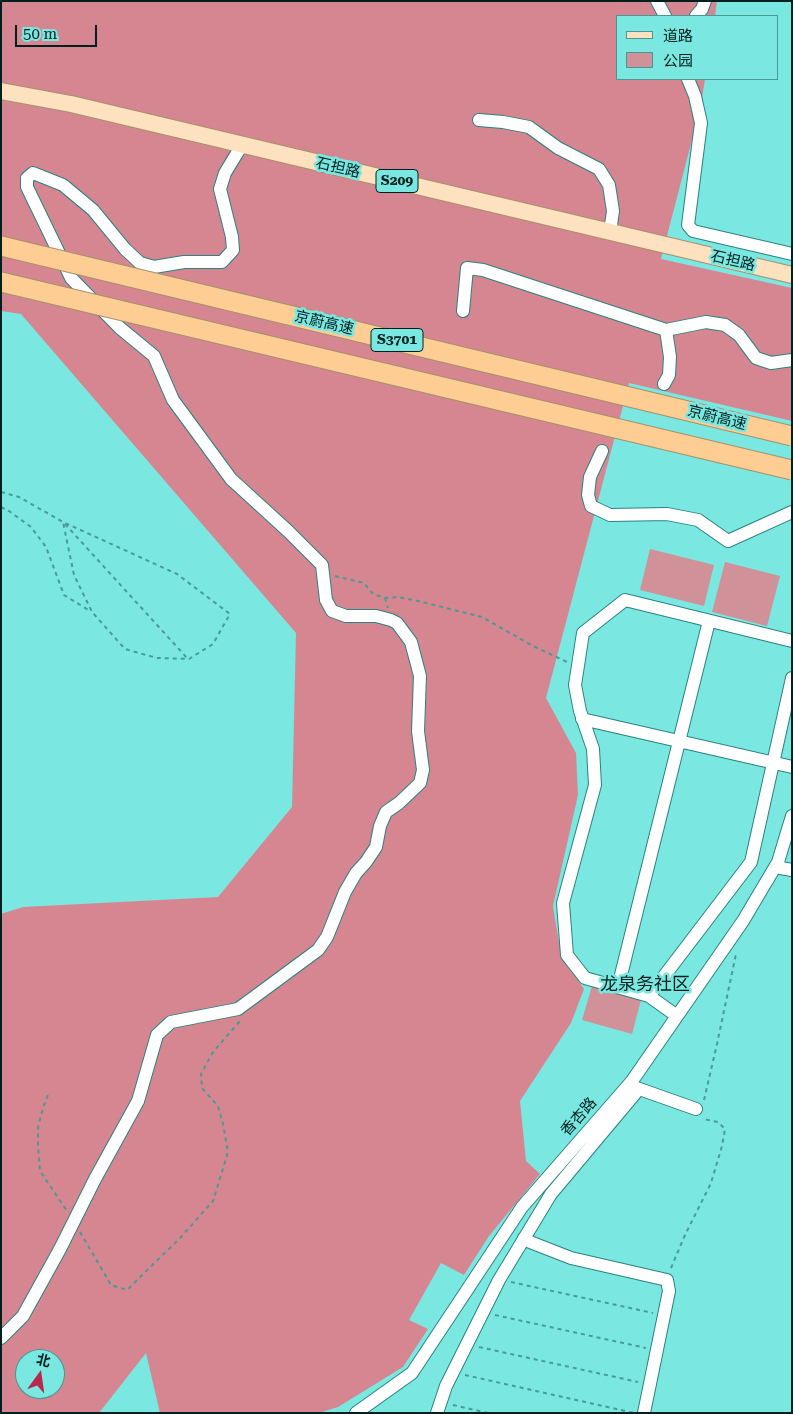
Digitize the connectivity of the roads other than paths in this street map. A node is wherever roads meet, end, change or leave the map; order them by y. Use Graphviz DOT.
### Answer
graph roads {
  1 [pos="657,1"];
  2 [pos="705,1"];
  3 [pos="664,15"];
  4 [pos="697,15"];
  5 [pos="688,80"];
  6 [pos="1,91"];
  7 [pos="479,120"];
  8 [pos="242,145"];
  9 [pos="610,232"];
  10 [pos="1,246"];
  11 [pos="792,254"];
  12 [pos="792,275"];
  13 [pos="1,282"];
  14 [pos="463,311"];
  15 [pos="666,330"];
  16 [pos="792,360"];
  17 [pos="664,384"];
  18 [pos="792,436"];
  19 [pos="602,451"];
  20 [pos="792,470"];
  21 [pos="792,512"];
  22 [pos="709,621"];
  23 [pos="792,641"];
  24 [pos="792,678"];
  25 [pos="582,719"];
  26 [pos="680,741"];
  27 [pos="772,763"];
  28 [pos="792,767"];
  29 [pos="792,816"];
  30 [pos="775,867"];
  31 [pos="792,870"];
  32 [pos="618,987"];
  33 [pos="649,996"];
  34 [pos="677,1016"];
  35 [pos="634,1087"];
  36 [pos="696,1109"];
  37 [pos="524,1238"];
  38 [pos="1,1338"];
  39 [pos="439,1408"];
  40 [pos="356,1413"];
  41 [pos="644,1413"];
  1 -- 3 [label="street"];
  2 -- 4 [label="street"];
  5 -- 11 [label="street"];
  6 -- 8 [label="main road, 石担路 / S209"];
  7 -- 9 [label="street"];
  8 -- 9 [label="main road, 石担路 / S209"];
  8 -- 38 [label="street"];
  9 -- 12 [label="main road, 石担路 / S209"];
  10 -- 18 [label="highway, 京蔚高速 / S3701, bridge"];
  13 -- 20 [label="highway, S3701, bridge"];
  14 -- 15 [label="street"];
  15 -- 16 [label="street"];
  15 -- 17 [label="street"];
  19 -- 21 [label="street"];
  22 -- 23 [label="street"];
  22 -- 25 [label="street"];
  22 -- 26 [label="street"];
  24 -- 27 [label="street"];
  25 -- 26 [label="street"];
  25 -- 32 [label="street"];
  26 -- 27 [label="street"];
  26 -- 32 [label="street"];
  27 -- 28 [label="street"];
  27 -- 33 [label="street"];
  29 -- 30 [label="street, 香杏路"];
  30 -- 31 [label="street"];
  30 -- 34 [label="street, 香杏路"];
  32 -- 33 [label="street"];
  33 -- 34 [label="street"];
  34 -- 35 [label="street, 香杏路"];
  35 -- 36 [label="street"];
  35 -- 37 [label="street"];
  35 -- 40 [label="street, 香杏路"];
  37 -- 39 [label="street"];
  37 -- 41 [label="street"];
}
